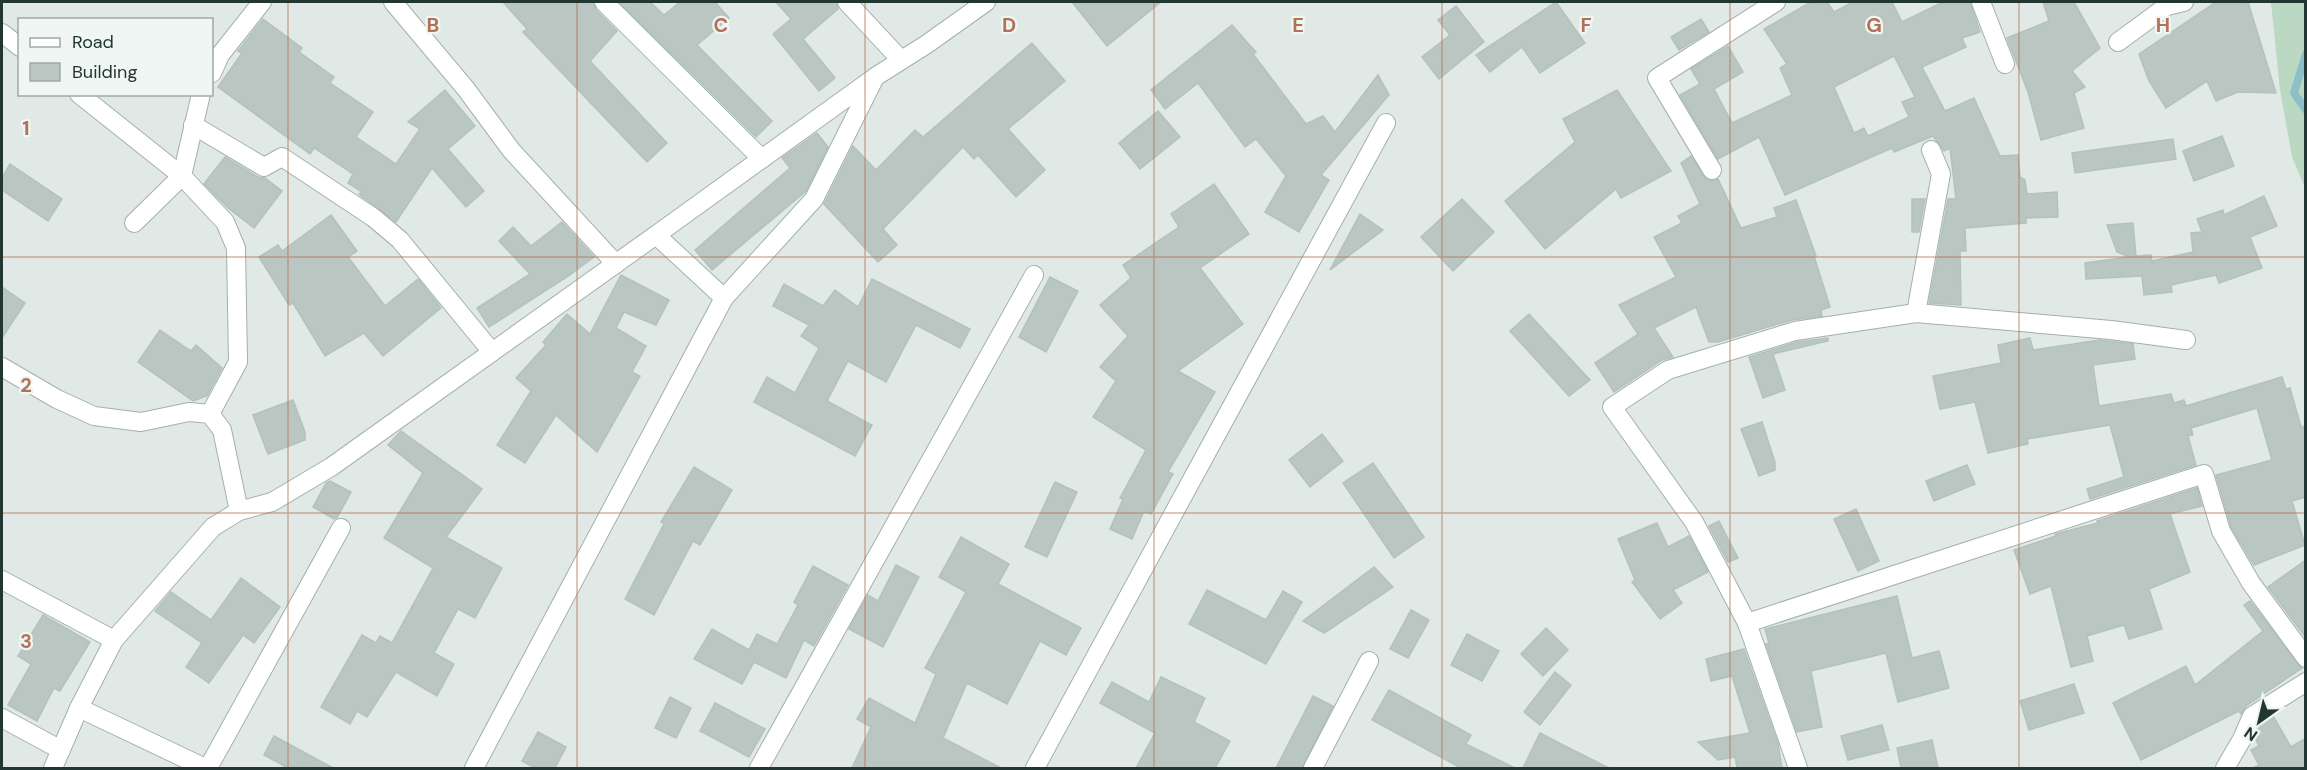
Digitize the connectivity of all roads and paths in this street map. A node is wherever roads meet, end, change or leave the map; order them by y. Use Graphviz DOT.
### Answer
graph roads {
  1 [pos="262,2"];
  2 [pos="393,2"];
  3 [pos="604,2"];
  4 [pos="847,2"];
  5 [pos="986,2"];
  6 [pos="1776,2"];
  7 [pos="1981,2"];
  8 [pos="2184,2"];
  9 [pos="2,33"];
  10 [pos="2118,42"];
  11 [pos="18,45"];
  12 [pos="901,60"];
  13 [pos="2005,64"];
  14 [pos="213,71"];
  15 [pos="875,77"];
  16 [pos="82,96"];
  17 [pos="201,96"];
  18 [pos="1386,123"];
  19 [pos="194,125"];
  20 [pos="1931,150"];
  21 [pos="762,159"];
  22 [pos="1712,170"];
  23 [pos="182,176"];
  24 [pos="134,223"];
  25 [pos="656,235"];
  26 [pos="616,264"];
  27 [pos="1034,276"];
  28 [pos="724,298"];
  29 [pos="1916,313"];
  30 [pos="2186,340"];
  31 [pos="492,352"];
  32 [pos="2,367"];
  33 [pos="210,414"];
  34 [pos="238,511"];
  35 [pos="341,528"];
  36 [pos="2,580"];
  37 [pos="1747,622"];
  38 [pos="114,640"];
  39 [pos="2306,658"];
  40 [pos="1369,661"];
  41 [pos="2306,682"];
  42 [pos="79,708"];
  43 [pos="2,718"];
  44 [pos="61,750"];
  45 [pos="53,768"];
  46 [pos="207,768"];
  47 [pos="474,768"];
  48 [pos="759,768"];
  49 [pos="1035,768"];
  50 [pos="1313,768"];
  51 [pos="1798,768"];
  52 [pos="2225,768"];
  1 -- 14 [label="street"];
  2 -- 26 [label="street"];
  3 -- 21 [label="street"];
  4 -- 12 [label="street"];
  5 -- 12 [label="street"];
  6 -- 22 [label="street"];
  7 -- 13 [label="street"];
  8 -- 10 [label="street"];
  9 -- 11 [label="street"];
  12 -- 15 [label="street"];
  15 -- 21 [label="street"];
  15 -- 28 [label="street"];
  16 -- 23 [label="street"];
  17 -- 19 [label="street"];
  18 -- 49 [label="street"];
  19 -- 23 [label="street"];
  19 -- 31 [label="street"];
  20 -- 29 [label="street"];
  21 -- 25 [label="street"];
  23 -- 24 [label="street"];
  23 -- 33 [label="street"];
  25 -- 26 [label="street"];
  25 -- 28 [label="street"];
  26 -- 31 [label="street"];
  27 -- 48 [label="street"];
  28 -- 47 [label="street"];
  29 -- 30 [label="street"];
  29 -- 37 [label="street"];
  31 -- 34 [label="street"];
  32 -- 33 [label="street"];
  33 -- 34 [label="street"];
  34 -- 38 [label="street"];
  35 -- 46 [label="street"];
  36 -- 38 [label="street"];
  37 -- 39 [label="street"];
  37 -- 51 [label="street"];
  38 -- 42 [label="street"];
  40 -- 50 [label="street"];
  41 -- 52 [label="street"];
  42 -- 44 [label="street"];
  42 -- 46 [label="street"];
  43 -- 44 [label="street"];
  44 -- 45 [label="street"];
}
